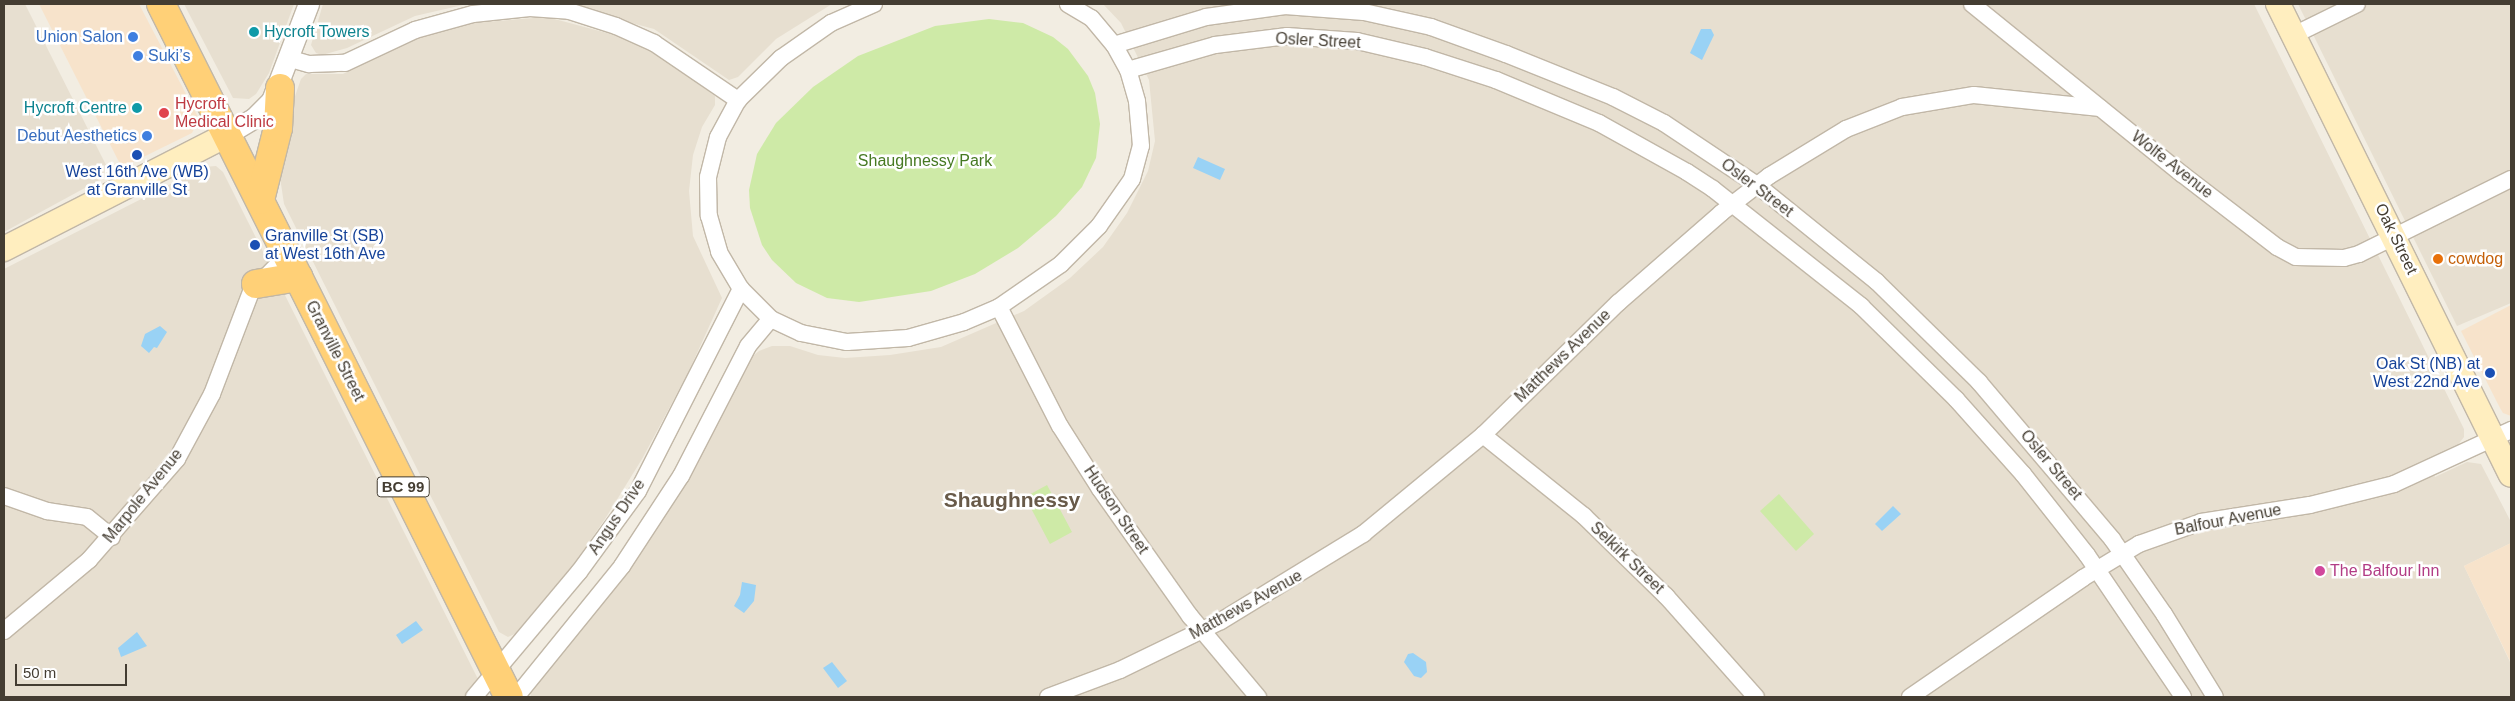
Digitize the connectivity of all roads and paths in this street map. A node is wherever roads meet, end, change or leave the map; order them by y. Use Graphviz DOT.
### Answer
graph roads {
  1 [pos="161,4"];
  2 [pos="309,4"];
  3 [pos="874,4"];
  4 [pos="1068,4"];
  5 [pos="1972,4"];
  6 [pos="2278,4"];
  7 [pos="2357,4"];
  8 [pos="2294,35"];
  9 [pos="1114,45"];
  10 [pos="291,59"];
  11 [pos="1128,70"];
  12 [pos="280,88"];
  13 [pos="738,100"];
  14 [pos="2100,108"];
  15 [pos="227,135"];
  16 [pos="2511,179"];
  17 [pos="1757,185"];
  18 [pos="260,200"];
  19 [pos="1731,204"];
  20 [pos="2394,236"];
  21 [pos="4,249"];
  22 [pos="292,266"];
  23 [pos="256,284"];
  24 [pos="741,289"];
  25 [pos="998,307"];
  26 [pos="771,319"];
  27 [pos="2502,434"];
  28 [pos="1483,435"];
  29 [pos="2511,475"];
  30 [pos="4,496"];
  31 [pos="112,537"];
  32 [pos="2122,554"];
  33 [pos="2096,570"];
  34 [pos="4,630"];
  35 [pos="1202,631"];
  36 [pos="496,672"];
  37 [pos="474,697"];
  38 [pos="509,697"];
  39 [pos="516,697"];
  40 [pos="1048,697"];
  41 [pos="1258,697"];
  42 [pos="1756,697"];
  43 [pos="1910,697"];
  44 [pos="2183,697"];
  45 [pos="2215,697"];
  1 -- 15 [label="highway, Granville Street / BC 99"];
  2 -- 10 [label="street"];
  3 -- 13 [label="street"];
  4 -- 9 [label="street"];
  5 -- 14 [label="street, Wolfe Avenue"];
  6 -- 8 [label="main road, Oak Street"];
  7 -- 8 [label="street"];
  8 -- 20 [label="main road, Oak Street"];
  9 -- 11 [label="street"];
  9 -- 17 [label="street, Osler Street"];
  10 -- 12 [label="street"];
  10 -- 13 [label="street"];
  11 -- 19 [label="street, Osler Street"];
  11 -- 25 [label="street"];
  12 -- 15 [label="street"];
  12 -- 18 [label="highway"];
  13 -- 24 [label="street"];
  14 -- 17 [label="street, Matthews Avenue"];
  14 -- 20 [label="street, Wolfe Avenue"];
  15 -- 18 [label="highway, Granville Street / BC 99"];
  15 -- 21 [label="main road"];
  16 -- 20 [label="street, Wolfe Avenue"];
  17 -- 19 [label="street, Matthews Avenue"];
  17 -- 32 [label="street, Osler Street"];
  18 -- 22 [label="highway, Granville Street / BC 99"];
  19 -- 28 [label="street, Matthews Avenue"];
  19 -- 33 [label="street, Osler Street"];
  20 -- 27 [label="main road, Oak Street"];
  22 -- 23 [label="highway"];
  22 -- 36 [label="highway, Granville Street / BC 99"];
  23 -- 31 [label="street, Marpole Avenue"];
  24 -- 26 [label="street"];
  24 -- 36 [label="street, Angus Drive"];
  25 -- 26 [label="street"];
  25 -- 35 [label="street, Hudson Street"];
  26 -- 39 [label="street, Angus Drive"];
  27 -- 29 [label="main road, Oak Street"];
  27 -- 32 [label="street, Balfour Avenue"];
  28 -- 35 [label="street, Matthews Avenue"];
  28 -- 42 [label="street, Selkirk Street"];
  30 -- 31 [label="street"];
  31 -- 34 [label="street, Marpole Avenue"];
  32 -- 33 [label="street, Balfour Avenue"];
  32 -- 45 [label="street, Osler Street"];
  33 -- 43 [label="street, Balfour Avenue"];
  33 -- 44 [label="street, Osler Street"];
  35 -- 40 [label="street, Matthews Avenue"];
  35 -- 41 [label="street, Hudson Street"];
  36 -- 37 [label="street, Angus Drive"];
  36 -- 38 [label="highway, Granville Street / BC 99"];
}
